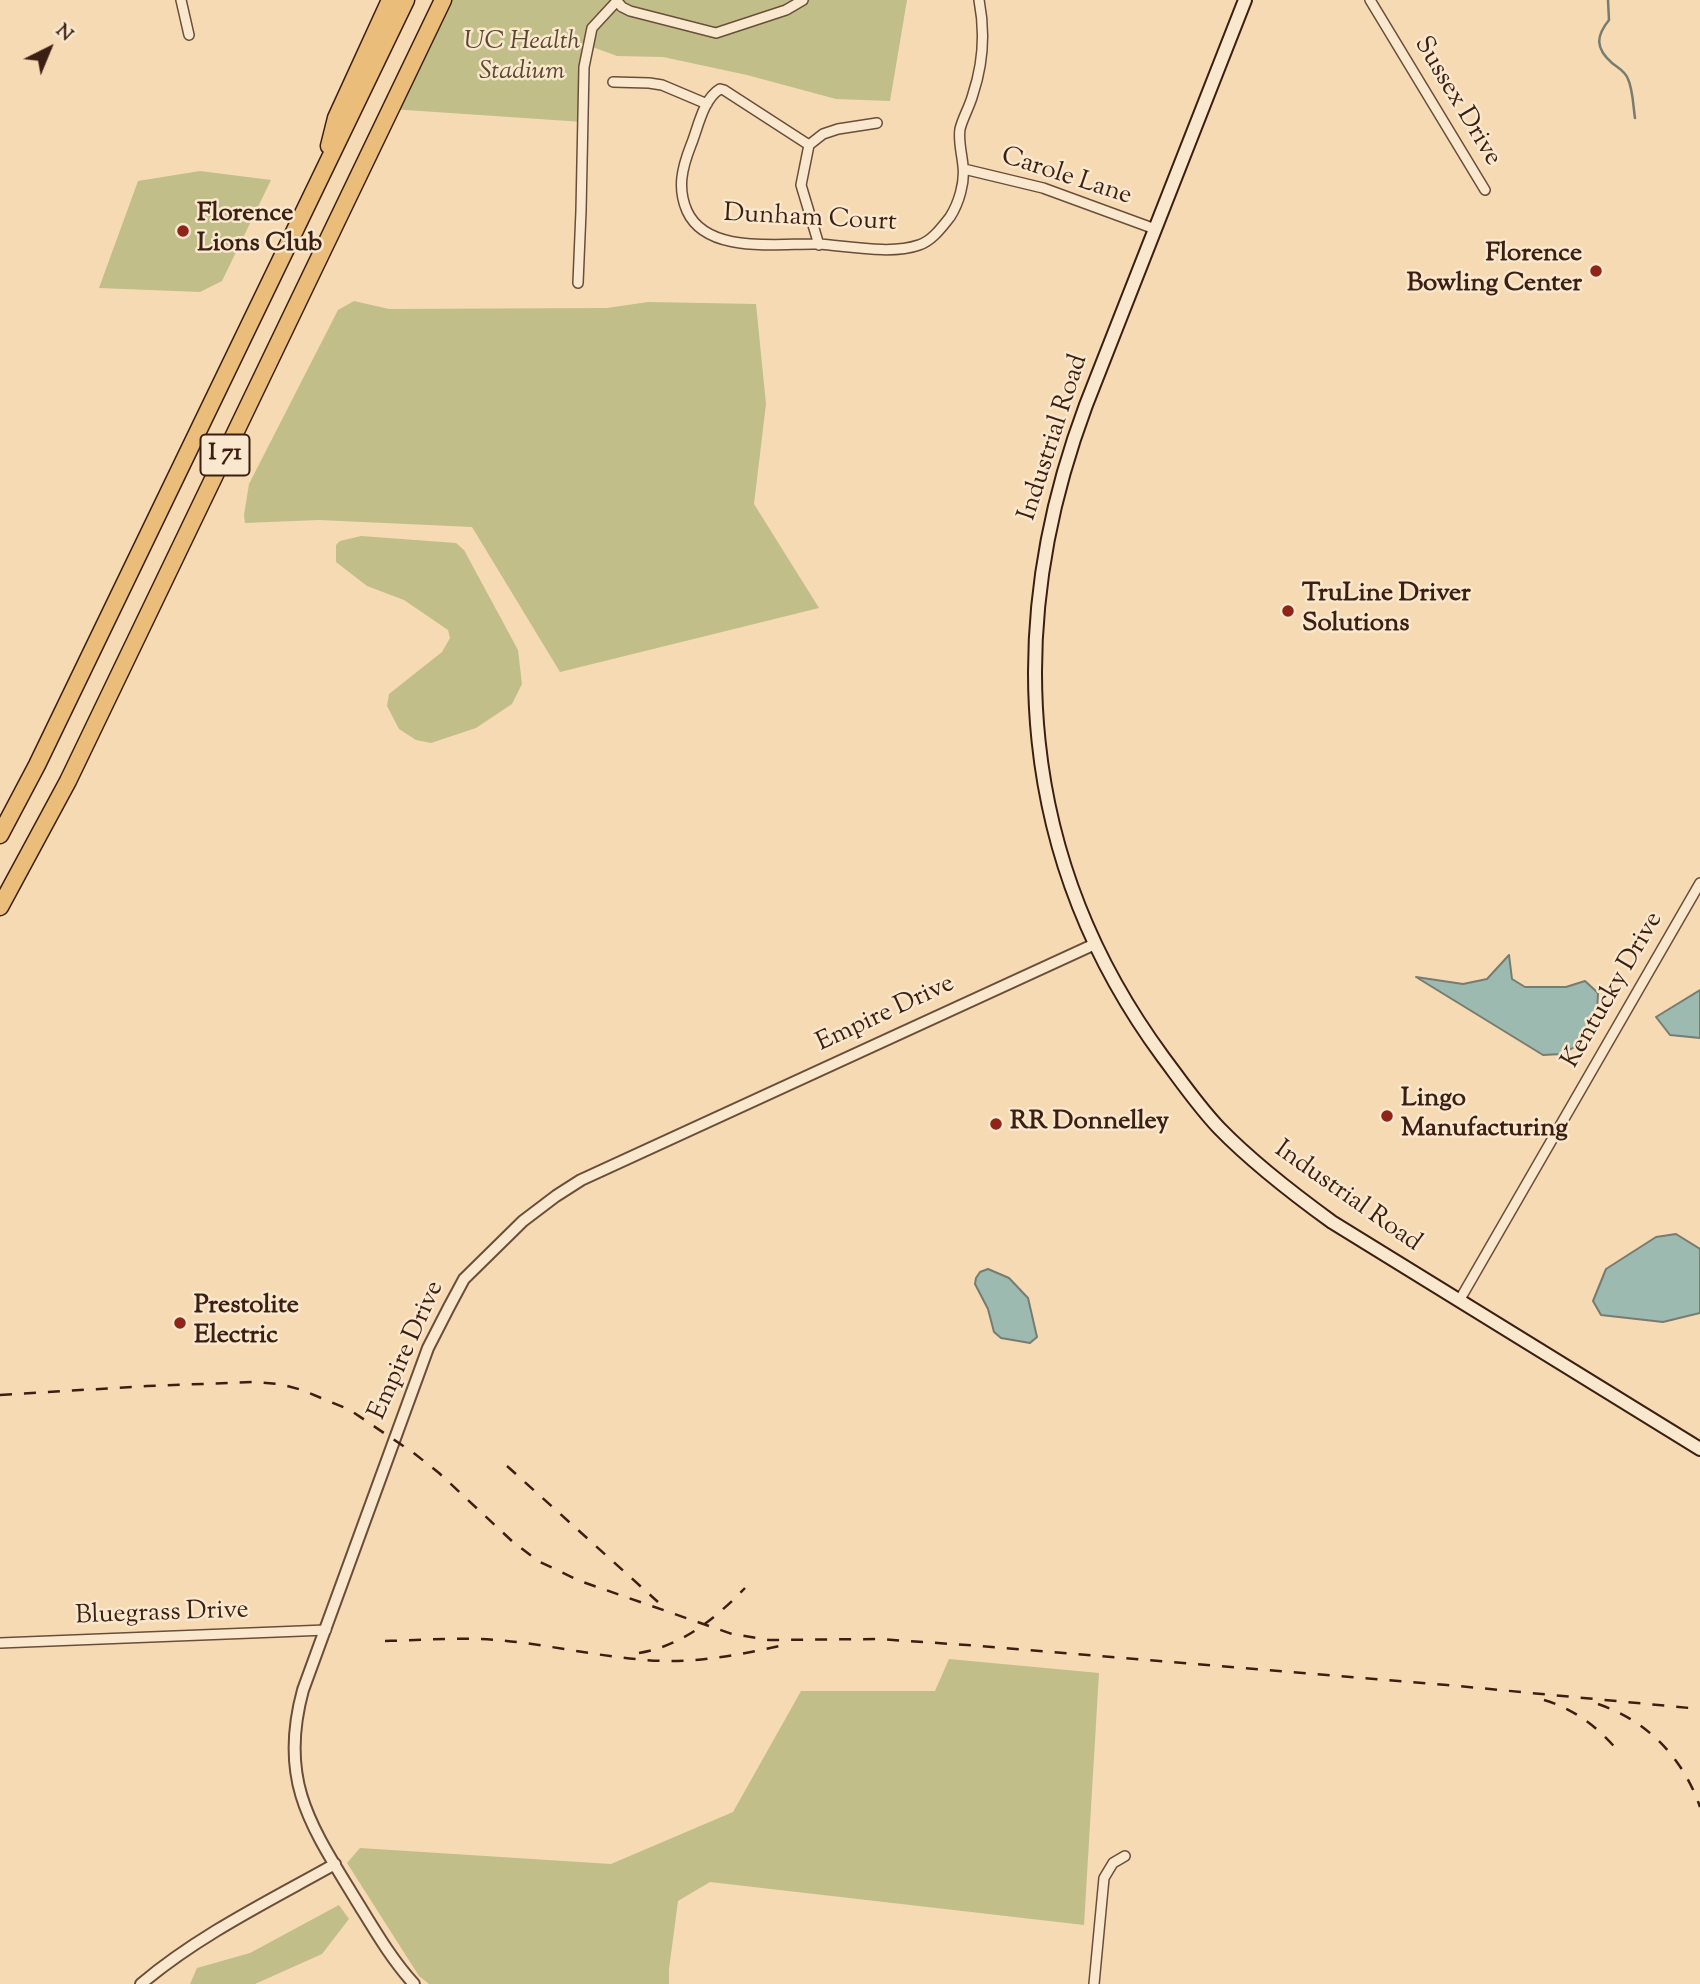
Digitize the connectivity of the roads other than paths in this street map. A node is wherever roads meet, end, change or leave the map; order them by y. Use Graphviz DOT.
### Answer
graph roads {
  1 [pos="181,0"];
  2 [pos="390,0"];
  3 [pos="406,0"];
  4 [pos="443,0"];
  5 [pos="803,0"];
  6 [pos="979,0"];
  7 [pos="1245,0"];
  8 [pos="1370,0"];
  9 [pos="616,1"];
  10 [pos="189,35"];
  11 [pos="613,82"];
  12 [pos="707,104"];
  13 [pos="877,123"];
  14 [pos="809,145"];
  15 [pos="964,169"];
  16 [pos="320,180"];
  17 [pos="1485,190"];
  18 [pos="1155,229"];
  19 [pos="819,244"];
  20 [pos="578,284"];
  21 [pos="0,835"];
  22 [pos="1700,883"];
  23 [pos="0,907"];
  24 [pos="1095,944"];
  25 [pos="1459,1301"];
  26 [pos="1700,1449"];
  27 [pos="326,1630"];
  28 [pos="0,1643"];
  29 [pos="1125,1856"];
  30 [pos="335,1864"];
  31 [pos="141,1984"];
  32 [pos="414,1984"];
  33 [pos="1094,1984"];
  1 -- 10 [label="street"];
  2 -- 16 [label="highway"];
  3 -- 16 [label="highway, I 71"];
  4 -- 23 [label="highway, I 71"];
  5 -- 9 [label="street"];
  6 -- 15 [label="street"];
  7 -- 18 [label="main road, Industrial Road"];
  8 -- 17 [label="street, Sussex Drive"];
  9 -- 20 [label="street"];
  11 -- 12 [label="street"];
  12 -- 14 [label="street"];
  12 -- 19 [label="street, Dunham Court"];
  13 -- 14 [label="street"];
  14 -- 19 [label="street"];
  15 -- 18 [label="street, Carole Lane"];
  15 -- 19 [label="street, Dunham Court"];
  16 -- 21 [label="highway, I 71"];
  18 -- 24 [label="main road, Industrial Road"];
  22 -- 25 [label="street, Kentucky Drive"];
  24 -- 25 [label="main road, Industrial Road"];
  24 -- 27 [label="street, Empire Drive"];
  25 -- 26 [label="main road, Industrial Road"];
  27 -- 28 [label="street, Bluegrass Drive"];
  27 -- 30 [label="street, Empire Drive"];
  29 -- 33 [label="street"];
  30 -- 31 [label="street"];
  30 -- 32 [label="street, Empire Drive"];
}
